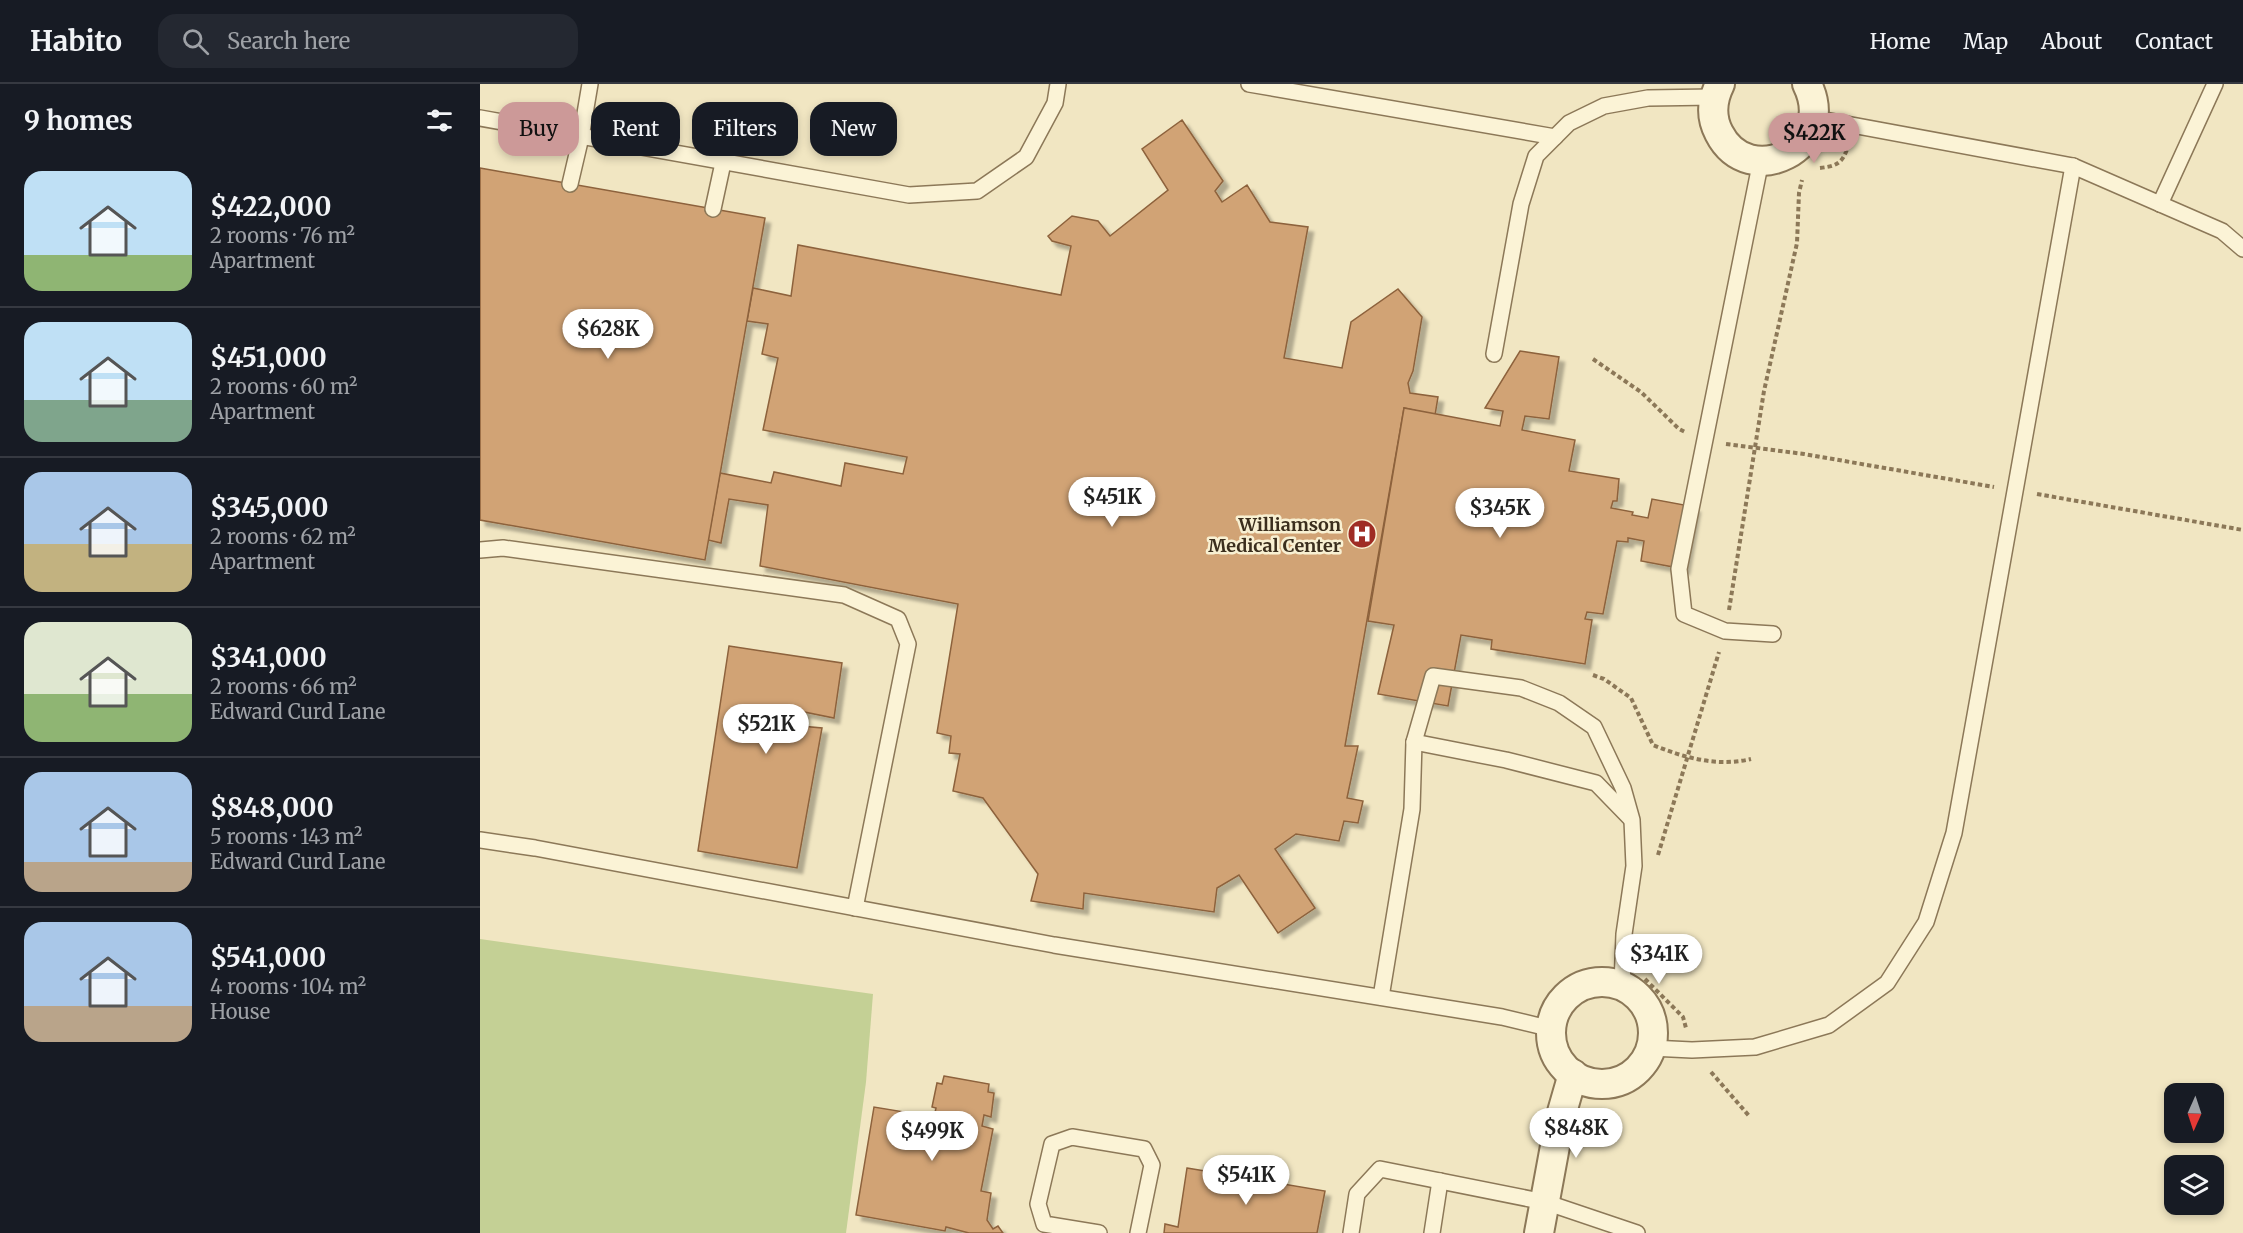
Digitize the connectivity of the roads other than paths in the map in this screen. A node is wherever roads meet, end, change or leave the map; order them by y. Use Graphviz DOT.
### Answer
graph roads {
  1 [pos="590,84"];
  2 [pos="1058,84"];
  3 [pos="1249,84"];
  4 [pos="1807,84"];
  5 [pos="2215,84"];
  6 [pos="1717,90"];
  7 [pos="480,118"];
  8 [pos="1814,118"];
  9 [pos="581,137"];
  10 [pos="1555,137"];
  11 [pos="1761,160"];
  12 [pos="723,162"];
  13 [pos="2073,166"];
  14 [pos="570,184"];
  15 [pos="2160,204"];
  16 [pos="712,209"];
  17 [pos="2243,249"];
  18 [pos="1494,354"];
  19 [pos="480,550"];
  20 [pos="1773,634"];
  21 [pos="1414,742"];
  22 [pos="1632,820"];
  23 [pos="480,840"];
  24 [pos="855,908"];
  25 [pos="1622,985"];
  26 [pos="1381,997"];
  27 [pos="1551,1029"];
  28 [pos="1652,1048"];
  29 [pos="1573,1074"];
  30 [pos="1440,1181"];
  31 [pos="1545,1202"];
  32 [pos="1041,1228"];
  33 [pos="1099,1233"];
  34 [pos="1138,1233"];
  35 [pos="1351,1233"];
  36 [pos="1432,1233"];
  37 [pos="1539,1233"];
  38 [pos="1637,1233"];
  1 -- 9 [label="lane"];
  2 -- 12 [label="lane"];
  3 -- 10 [label="lane"];
  4 -- 8 [label="street"];
  5 -- 15 [label="lane"];
  6 -- 10 [label="lane"];
  6 -- 11 [label="street"];
  7 -- 9 [label="lane"];
  8 -- 11 [label="street"];
  8 -- 13 [label="lane"];
  9 -- 12 [label="lane"];
  9 -- 14 [label="lane"];
  10 -- 18 [label="lane"];
  11 -- 20 [label="lane"];
  12 -- 16 [label="lane"];
  13 -- 15 [label="lane"];
  13 -- 28 [label="lane"];
  15 -- 17 [label="lane"];
  19 -- 24 [label="lane"];
  21 -- 22 [label="lane"];
  21 -- 22 [label="lane"];
  21 -- 26 [label="lane"];
  22 -- 25 [label="lane"];
  23 -- 24 [label="lane"];
  24 -- 26 [label="lane"];
  25 -- 27 [label="street"];
  25 -- 28 [label="street"];
  26 -- 27 [label="lane"];
  27 -- 29 [label="street"];
  28 -- 29 [label="street"];
  29 -- 31 [label="street"];
  30 -- 31 [label="lane"];
  30 -- 35 [label="lane"];
  30 -- 36 [label="lane"];
  31 -- 37 [label="street"];
  31 -- 38 [label="lane"];
  32 -- 33 [label="lane"];
  32 -- 34 [label="lane"];
}
